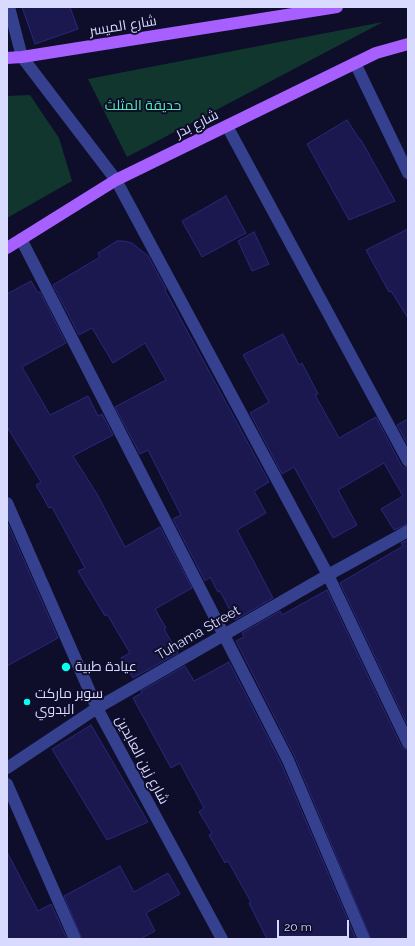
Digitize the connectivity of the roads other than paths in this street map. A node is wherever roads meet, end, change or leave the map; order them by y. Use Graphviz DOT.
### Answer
graph roads {
  1 [pos="9,7"];
  2 [pos="337,7"];
  3 [pos="408,44"];
  4 [pos="7,58"];
  5 [pos="22,58"];
  6 [pos="355,63"];
  7 [pos="227,126"];
  8 [pos="408,173"];
  9 [pos="116,180"];
  10 [pos="21,239"];
  11 [pos="7,248"];
  12 [pos="408,461"];
  13 [pos="7,503"];
  14 [pos="408,531"];
  15 [pos="328,575"];
  16 [pos="224,635"];
  17 [pos="97,708"];
  18 [pos="408,743"];
  19 [pos="7,768"];
  20 [pos="7,784"];
  21 [pos="75,939"];
  22 [pos="222,939"];
  23 [pos="364,939"];
  1 -- 5 [label="street"];
  2 -- 5 [label="main road, شارع الميسر"];
  3 -- 6 [label="main road, شارع بدر"];
  4 -- 5 [label="main road, شارع الميسر"];
  5 -- 9 [label="street"];
  6 -- 7 [label="main road, شارع بدر"];
  6 -- 8 [label="street"];
  7 -- 9 [label="main road, شارع بدر"];
  7 -- 12 [label="street"];
  9 -- 10 [label="main road, شارع بدر"];
  9 -- 15 [label="street"];
  10 -- 11 [label="main road, شارع بدر"];
  10 -- 16 [label="street"];
  13 -- 17 [label="street, شارع زين العابدين"];
  14 -- 15 [label="street, Tuhama Street"];
  15 -- 16 [label="street, Tuhama Street"];
  15 -- 18 [label="street"];
  16 -- 17 [label="street, Tuhama Street"];
  16 -- 23 [label="street"];
  17 -- 19 [label="street, Tuhama Street"];
  17 -- 22 [label="street, شارع زين العابدين"];
  20 -- 21 [label="street"];
}
